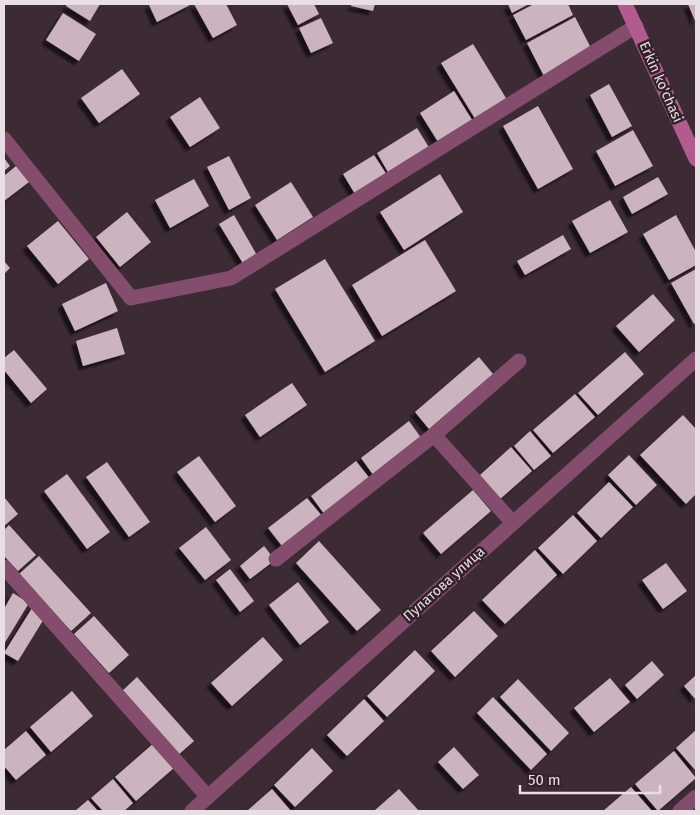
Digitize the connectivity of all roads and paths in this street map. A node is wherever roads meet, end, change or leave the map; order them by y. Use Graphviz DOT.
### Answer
graph roads {
  1 [pos="625,4"];
  2 [pos="636,26"];
  3 [pos="4,139"];
  4 [pos="696,159"];
  5 [pos="696,359"];
  6 [pos="519,361"];
  7 [pos="434,436"];
  8 [pos="513,522"];
  9 [pos="276,559"];
  10 [pos="4,567"];
  11 [pos="208,797"];
  12 [pos="696,797"];
  13 [pos="192,811"];
  14 [pos="680,811"];
  1 -- 2 [label="main road, Erkin ko'chasi"];
  2 -- 3 [label="street"];
  2 -- 4 [label="main road, Erkin ko'chasi"];
  5 -- 8 [label="street, Пулатова улица"];
  6 -- 7 [label="street"];
  7 -- 8 [label="street"];
  7 -- 9 [label="street"];
  8 -- 11 [label="street, Пулатова улица"];
  10 -- 11 [label="street"];
  11 -- 13 [label="street, Пулатова улица"];
  12 -- 14 [label="street"];
}
